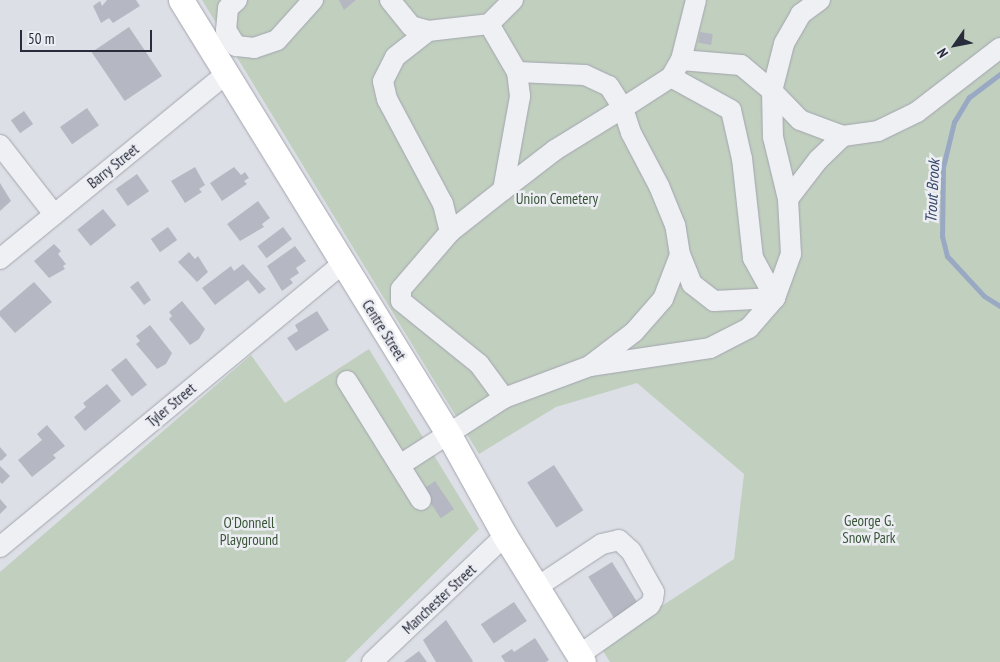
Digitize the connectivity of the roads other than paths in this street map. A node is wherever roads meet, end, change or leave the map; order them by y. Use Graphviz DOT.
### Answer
graph roads {
  1 [pos="181,0"];
  2 [pos="237,0"];
  3 [pos="313,0"];
  4 [pos="513,0"];
  5 [pos="696,0"];
  6 [pos="820,0"];
  7 [pos="394,2"];
  8 [pos="489,24"];
  9 [pos="428,31"];
  10 [pos="1000,48"];
  11 [pos="681,60"];
  12 [pos="517,72"];
  13 [pos="226,74"];
  14 [pos="671,77"];
  15 [pos="772,91"];
  16 [pos="623,108"];
  17 [pos="843,136"];
  18 [pos="0,145"];
  19 [pos="503,190"];
  20 [pos="788,199"];
  21 [pos="54,214"];
  22 [pos="450,232"];
  23 [pos="680,255"];
  24 [pos="0,259"];
  25 [pos="343,264"];
  26 [pos="775,298"];
  27 [pos="590,366"];
  28 [pos="347,381"];
  29 [pos="504,398"];
  30 [pos="449,435"];
  31 [pos="400,465"];
  32 [pos="421,500"];
  33 [pos="505,536"];
  34 [pos="0,547"];
  35 [pos="537,587"];
  36 [pos="581,658"];
  37 [pos="378,660"];
  1 -- 13 [label="main road, Centre Street"];
  2 -- 3 [label="street"];
  4 -- 8 [label="street"];
  5 -- 11 [label="street"];
  6 -- 15 [label="street"];
  7 -- 9 [label="street"];
  8 -- 9 [label="street"];
  8 -- 12 [label="street"];
  9 -- 22 [label="street"];
  10 -- 17 [label="street"];
  11 -- 14 [label="street"];
  11 -- 15 [label="street"];
  12 -- 16 [label="street"];
  12 -- 19 [label="street"];
  13 -- 21 [label="street, Barry Street"];
  13 -- 25 [label="main road, Centre Street"];
  14 -- 16 [label="street"];
  14 -- 26 [label="street"];
  15 -- 17 [label="street"];
  15 -- 20 [label="street"];
  16 -- 19 [label="street"];
  16 -- 23 [label="street"];
  17 -- 20 [label="street"];
  18 -- 21 [label="street"];
  19 -- 22 [label="street"];
  20 -- 26 [label="street"];
  21 -- 24 [label="street, Barry Street"];
  22 -- 29 [label="street"];
  23 -- 26 [label="street"];
  23 -- 27 [label="street"];
  25 -- 30 [label="main road, Centre Street"];
  25 -- 34 [label="street, Tyler Street"];
  26 -- 27 [label="street"];
  27 -- 29 [label="street"];
  28 -- 31 [label="street"];
  29 -- 30 [label="street"];
  30 -- 31 [label="street"];
  30 -- 33 [label="main road, Centre Street"];
  31 -- 32 [label="street"];
  33 -- 35 [label="main road, Centre Street"];
  33 -- 37 [label="street, Manchester Street"];
  35 -- 36 [label="main road, Centre Street"];
  35 -- 36 [label="street"];
}
